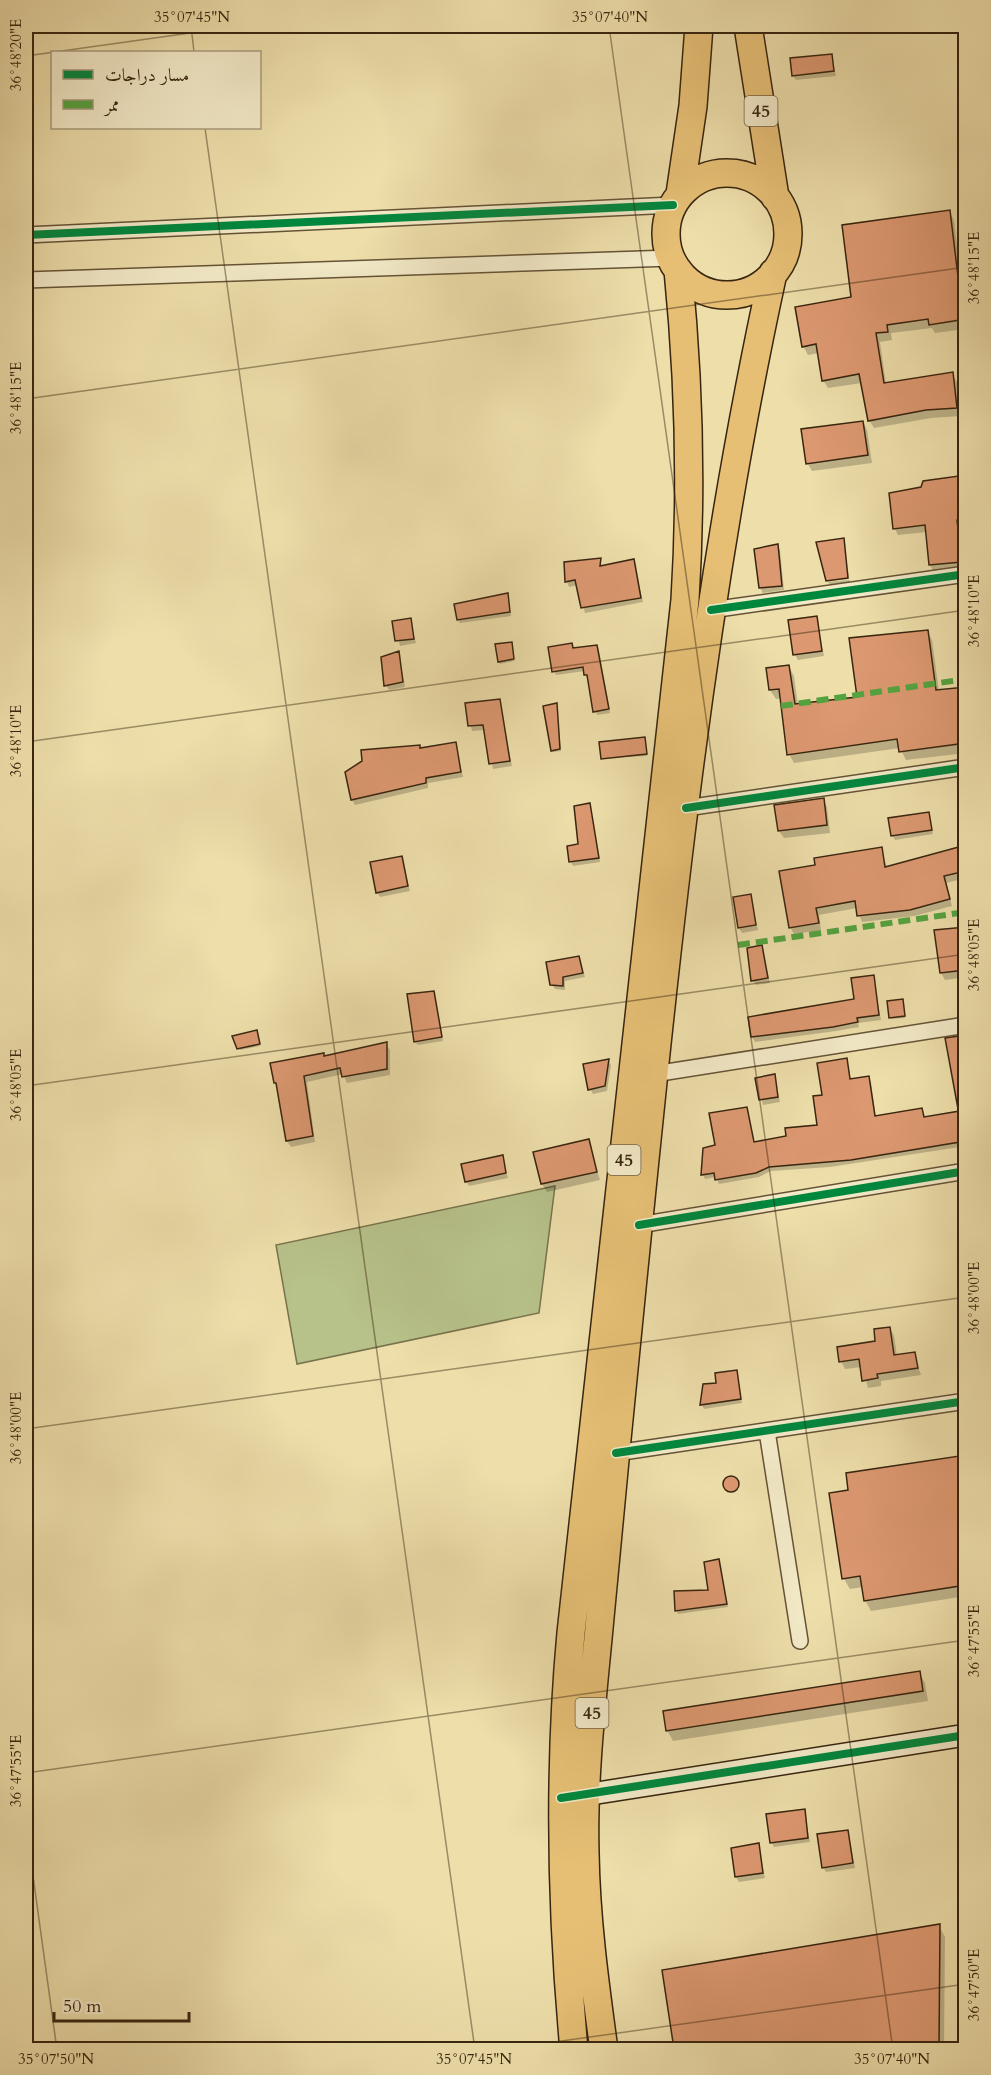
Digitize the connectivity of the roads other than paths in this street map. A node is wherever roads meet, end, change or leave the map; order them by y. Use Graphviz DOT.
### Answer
graph roads {
  1 [pos="699,26"];
  2 [pos="748,26"];
  3 [pos="775,197"];
  4 [pos="676,200"];
  5 [pos="26,235"];
  6 [pos="675,264"];
  7 [pos="773,273"];
  8 [pos="26,281"];
  9 [pos="966,574"];
  10 [pos="711,610"];
  11 [pos="966,767"];
  12 [pos="686,808"];
  13 [pos="966,1025"];
  14 [pos="654,1074"];
  15 [pos="966,1171"];
  16 [pos="639,1225"];
  17 [pos="966,1401"];
  18 [pos="767,1431"];
  19 [pos="616,1453"];
  20 [pos="800,1641"];
  21 [pos="966,1735"];
  22 [pos="574,1797"];
  23 [pos="594,1973"];
  24 [pos="574,2049"];
  25 [pos="604,2049"];
  26 [pos="621,2049"];
  1 -- 4 [label="highway"];
  2 -- 3 [label="highway, 45"];
  3 -- 4 [label="highway"];
  3 -- 7 [label="highway"];
  4 -- 5 [label="street"];
  4 -- 6 [label="highway"];
  6 -- 7 [label="highway"];
  6 -- 8 [label="street"];
  6 -- 22 [label="highway, 45"];
  7 -- 10 [label="highway, 45"];
  9 -- 10 [label="street"];
  10 -- 12 [label="highway, 45"];
  11 -- 12 [label="street"];
  12 -- 14 [label="highway, 45"];
  13 -- 14 [label="street"];
  14 -- 16 [label="highway, 45"];
  15 -- 16 [label="street"];
  16 -- 19 [label="highway, 45"];
  17 -- 18 [label="street"];
  18 -- 19 [label="street"];
  18 -- 20 [label="street"];
  19 -- 22 [label="highway, 45"];
  21 -- 22 [label="street"];
  22 -- 23 [label="highway, 45"];
  22 -- 24 [label="highway, 45"];
  23 -- 25 [label="highway, 45"];
  23 -- 26 [label="highway"];
}
